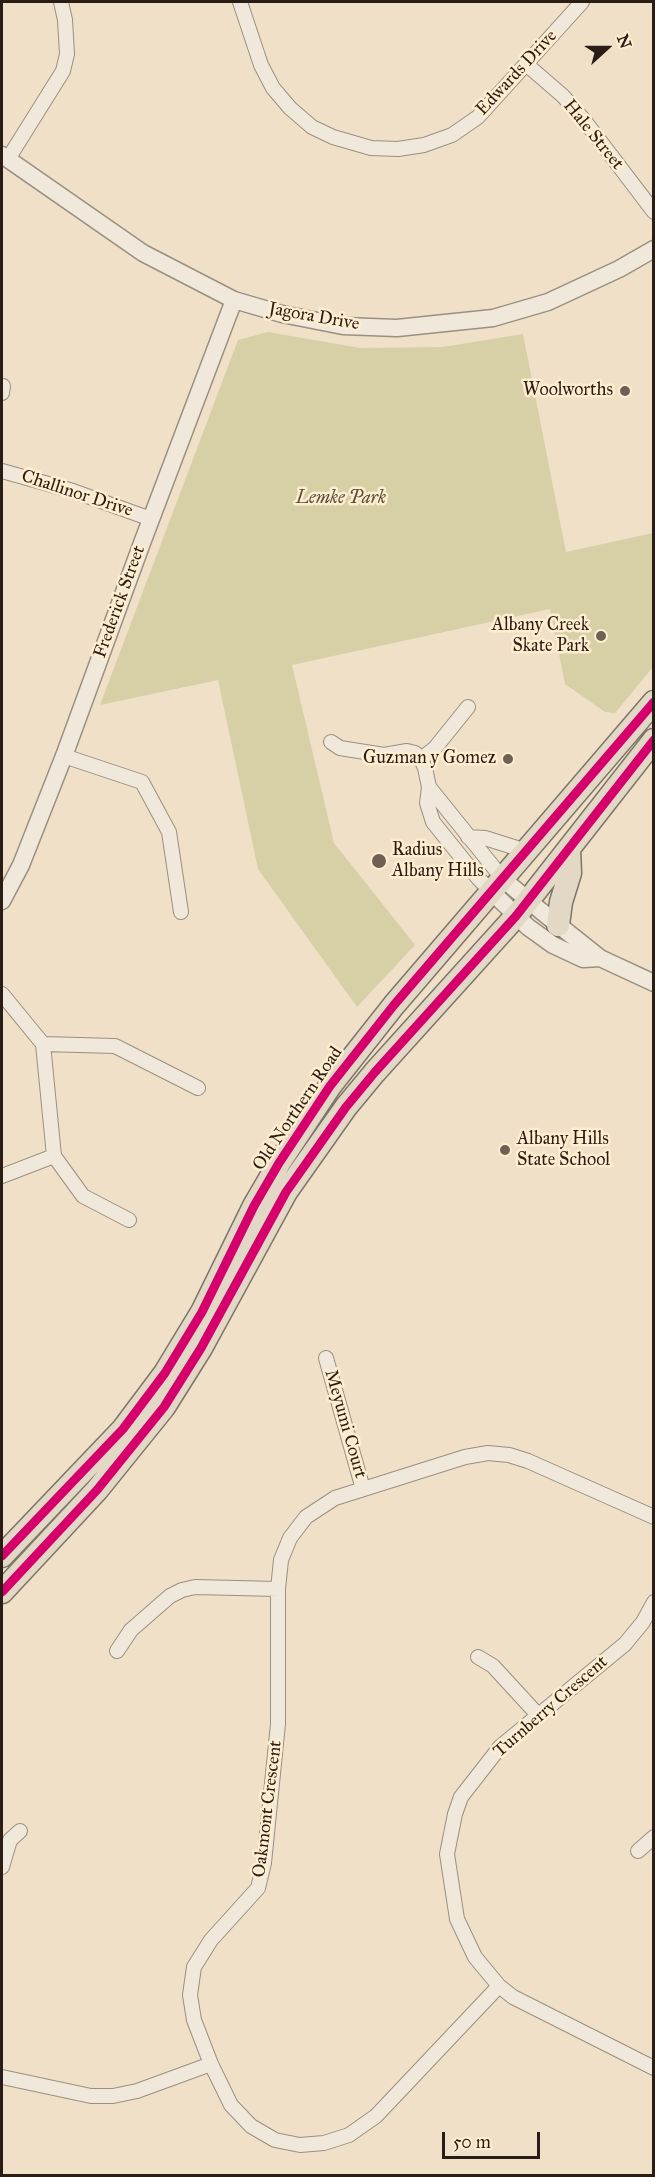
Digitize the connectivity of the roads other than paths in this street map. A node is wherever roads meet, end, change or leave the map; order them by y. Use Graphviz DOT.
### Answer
graph roads {
  1 [pos="61,2"];
  2 [pos="240,2"];
  3 [pos="582,2"];
  4 [pos="526,64"];
  5 [pos="5,157"];
  6 [pos="654,212"];
  7 [pos="654,249"];
  8 [pos="234,300"];
  9 [pos="2,471"];
  10 [pos="151,519"];
  11 [pos="654,702"];
  12 [pos="468,707"];
  13 [pos="330,742"];
  14 [pos="651,749"];
  15 [pos="64,756"];
  16 [pos="421,759"];
  17 [pos="429,787"];
  18 [pos="468,837"];
  19 [pos="569,849"];
  20 [pos="526,851"];
  21 [pos="498,885"];
  22 [pos="2,901"];
  23 [pos="522,908"];
  24 [pos="181,912"];
  25 [pos="558,925"];
  26 [pos="600,958"];
  27 [pos="654,983"];
  28 [pos="2,994"];
  29 [pos="43,1044"];
  30 [pos="198,1088"];
  31 [pos="54,1156"];
  32 [pos="2,1176"];
  33 [pos="129,1221"];
  34 [pos="326,1358"];
  35 [pos="363,1489"];
  36 [pos="654,1517"];
  37 [pos="2,1556"];
  38 [pos="278,1589"];
  39 [pos="2,1592"];
  40 [pos="654,1602"];
  41 [pos="117,1651"];
  42 [pos="478,1657"];
  43 [pos="538,1715"];
  44 [pos="20,1831"];
  45 [pos="654,1837"];
  46 [pos="638,1851"];
  47 [pos="2,1867"];
  48 [pos="499,1986"];
  49 [pos="211,2064"];
  50 [pos="654,2068"];
  51 [pos="2,2077"];
  1 -- 5 [label="street"];
  2 -- 4 [label="street, Edwards Drive"];
  3 -- 4 [label="street, Edwards Drive"];
  4 -- 6 [label="street, Hale Street"];
  5 -- 8 [label="street, Jagora Drive"];
  7 -- 8 [label="street, Jagora Drive"];
  8 -- 10 [label="street, Frederick Street"];
  9 -- 10 [label="street, Challinor Drive"];
  10 -- 15 [label="street, Frederick Street"];
  11 -- 20 [label="highway, Old Northern Road"];
  12 -- 16 [label="street"];
  13 -- 16 [label="street"];
  14 -- 19 [label="highway, Old Northern Road"];
  15 -- 22 [label="street, Frederick Street"];
  15 -- 24 [label="street"];
  16 -- 17 [label="street"];
  17 -- 18 [label="street"];
  17 -- 21 [label="street"];
  18 -- 20 [label="street"];
  18 -- 21 [label="street"];
  19 -- 23 [label="highway, Old Northern Road"];
  19 -- 25 [label="highway"];
  20 -- 21 [label="highway, Old Northern Road"];
  21 -- 23 [label="street"];
  21 -- 37 [label="highway, Old Northern Road"];
  23 -- 25 [label="street"];
  23 -- 26 [label="street"];
  23 -- 39 [label="highway, Old Northern Road"];
  25 -- 26 [label="street"];
  26 -- 27 [label="street"];
  28 -- 29 [label="street"];
  29 -- 30 [label="street"];
  29 -- 31 [label="street"];
  31 -- 32 [label="street"];
  31 -- 33 [label="street"];
  34 -- 35 [label="street, Meyumi Court"];
  35 -- 36 [label="street, Oakmont Crescent"];
  35 -- 38 [label="street, Oakmont Crescent"];
  38 -- 41 [label="street"];
  38 -- 49 [label="street, Oakmont Crescent"];
  40 -- 43 [label="street, Turnberry Crescent"];
  42 -- 43 [label="street"];
  43 -- 48 [label="street, Turnberry Crescent"];
  44 -- 47 [label="street"];
  45 -- 46 [label="street"];
  48 -- 49 [label="street, Oakmont Crescent"];
  48 -- 50 [label="street, Turnberry Crescent"];
  49 -- 51 [label="street"];
}
